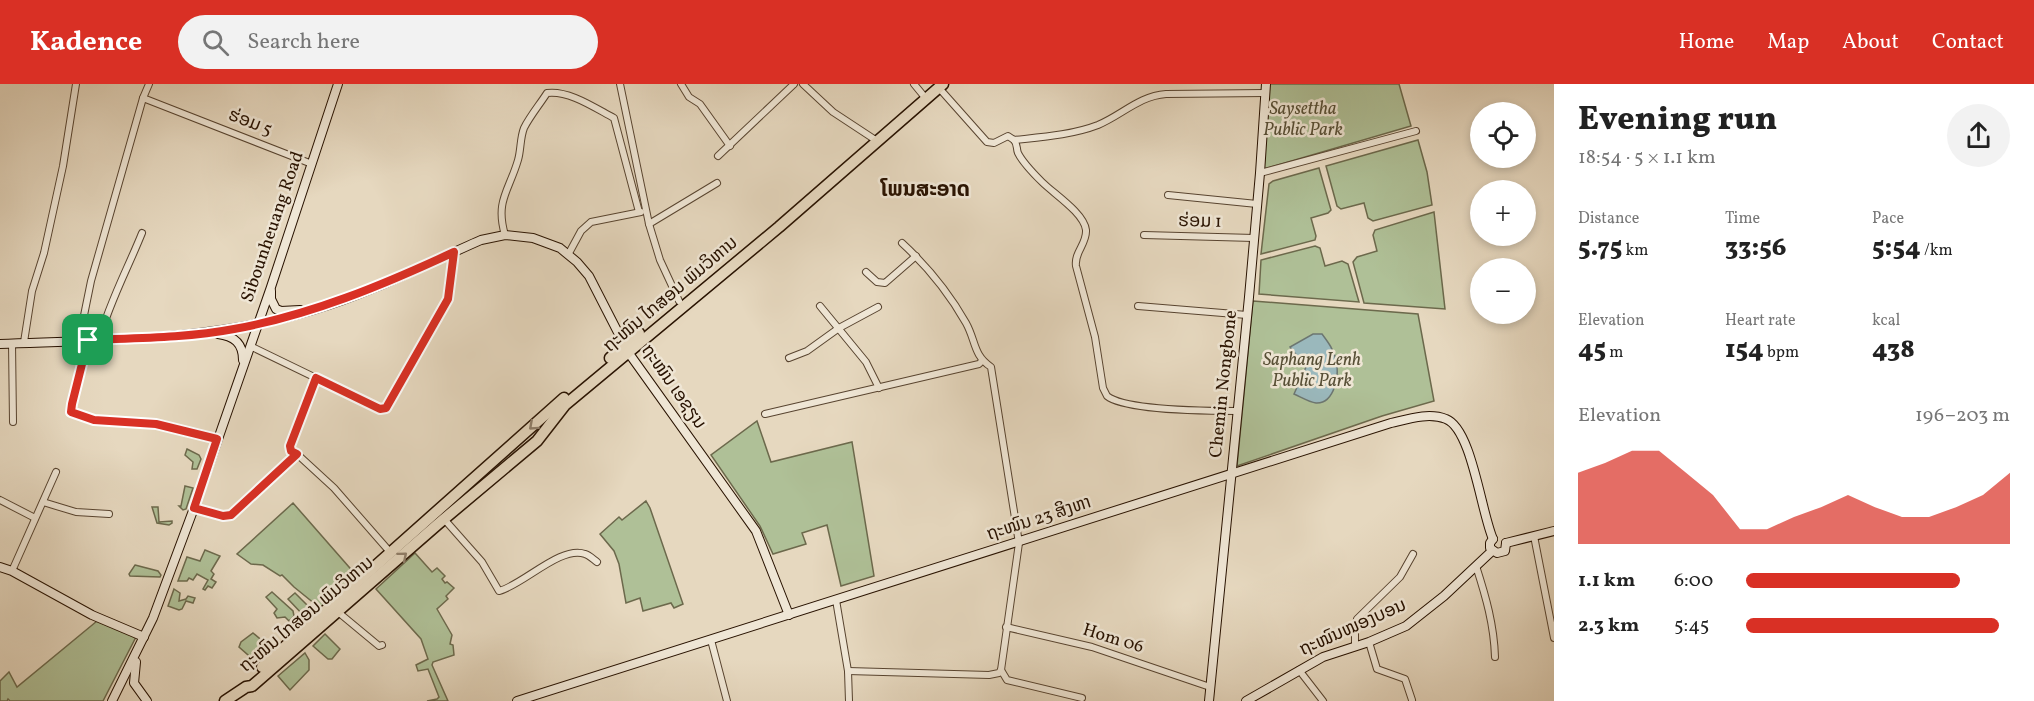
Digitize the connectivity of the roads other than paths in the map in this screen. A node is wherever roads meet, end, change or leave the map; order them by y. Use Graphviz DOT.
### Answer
graph roads {
  1 [pos="76,84"];
  2 [pos="149,84"];
  3 [pos="338,84"];
  4 [pos="620,84"];
  5 [pos="681,84"];
  6 [pos="794,84"];
  7 [pos="803,84"];
  8 [pos="914,84"];
  9 [pos="939,85"];
  10 [pos="1265,89"];
  11 [pos="923,95"];
  12 [pos="143,98"];
  13 [pos="1416,131"];
  14 [pos="874,139"];
  15 [pos="1014,140"];
  16 [pos="730,146"];
  17 [pos="718,156"];
  18 [pos="312,164"];
  19 [pos="1260,173"];
  20 [pos="717,183"];
  21 [pos="1168,195"];
  22 [pos="1257,204"];
  23 [pos="647,211"];
  24 [pos="639,212"];
  25 [pos="649,224"];
  26 [pos="142,233"];
  27 [pos="505,235"];
  28 [pos="1144,235"];
  29 [pos="1254,238"];
  30 [pos="902,243"];
  31 [pos="454,252"];
  32 [pos="568,255"];
  33 [pos="916,256"];
  34 [pos="866,272"];
  35 [pos="271,287"];
  36 [pos="679,302"];
  37 [pos="820,306"];
  38 [pos="1138,306"];
  39 [pos="878,307"];
  40 [pos="313,310"];
  41 [pos="1247,315"];
  42 [pos="258,324"];
  43 [pos="839,328"];
  44 [pos="206,333"];
  45 [pos="83,340"];
  46 [pos="99,340"];
  47 [pos="24,342"];
  48 [pos="12,343"];
  49 [pos="0,344"];
  50 [pos="250,346"];
  51 [pos="626,349"];
  52 [pos="789,358"];
  53 [pos="982,361"];
  54 [pos="240,376"];
  55 [pos="316,378"];
  56 [pos="879,388"];
  57 [pos="1238,411"];
  58 [pos="765,414"];
  59 [pos="13,422"];
  60 [pos="217,439"];
  61 [pos="297,454"];
  62 [pos="56,472"];
  63 [pos="1232,474"];
  64 [pos="0,500"];
  65 [pos="43,502"];
  66 [pos="194,508"];
  67 [pos="109,514"];
  68 [pos="35,518"];
  69 [pos="444,519"];
  70 [pos="1554,531"];
  71 [pos="1534,536"];
  72 [pos="1493,539"];
  73 [pos="1019,543"];
  74 [pos="1506,543"];
  75 [pos="1492,551"];
  76 [pos="390,552"];
  77 [pos="1413,554"];
  78 [pos="597,562"];
  79 [pos="1476,566"];
  80 [pos="0,567"];
  81 [pos="12,571"];
  82 [pos="836,600"];
  83 [pos="338,612"];
  84 [pos="789,615"];
  85 [pos="1006,627"];
  86 [pos="144,637"];
  87 [pos="1554,638"];
  88 [pos="711,640"];
  89 [pos="1370,642"];
  90 [pos="382,645"];
  91 [pos="1355,647"];
  92 [pos="288,649"];
  93 [pos="138,650"];
  94 [pos="1495,657"];
  95 [pos="1001,670"];
  96 [pos="1299,670"];
  97 [pos="848,671"];
  98 [pos="246,687"];
  99 [pos="1210,697"];
  100 [pos="1082,698"];
  101 [pos="1412,700"];
  102 [pos="112,701"];
  103 [pos="147,701"];
  104 [pos="225,701"];
  105 [pos="233,701"];
  106 [pos="517,701"];
  107 [pos="728,701"];
  108 [pos="849,701"];
  109 [pos="1246,701"];
  110 [pos="1323,701"];
  1 -- 47 [label="street"];
  2 -- 12 [label="street"];
  3 -- 18 [label="main road, Sibounheuang Road"];
  4 -- 23 [label="street"];
  5 -- 16 [label="street"];
  6 -- 16 [label="street"];
  7 -- 14 [label="street"];
  8 -- 11 [label="street"];
  9 -- 11 [label="highway, ຖະໜົນ ໄກສອນ ພົມວິຫານ"];
  9 -- 15 [label="street"];
  9 -- 51 [label="highway, ຖະໜົນ ໄກສອນ ພົມວິຫານ"];
  10 -- 15 [label="street"];
  10 -- 19 [label="main road, Chemin Nongbone"];
  11 -- 14 [label="highway, ຖະໜົນ ໄກສອນ ພົມວິຫານ"];
  12 -- 18 [label="street, ຮ່ອມ 5"];
  12 -- 45 [label="street"];
  13 -- 19 [label="street"];
  14 -- 36 [label="highway, ຖະໜົນ ໄກສອນ ພົມວິຫານ"];
  15 -- 57 [label="street"];
  16 -- 17 [label="street"];
  18 -- 35 [label="main road, Sibounheuang Road"];
  19 -- 22 [label="main road, Chemin Nongbone"];
  20 -- 25 [label="street"];
  21 -- 22 [label="street"];
  22 -- 29 [label="main road, Chemin Nongbone"];
  23 -- 24 [label="street"];
  23 -- 25 [label="street"];
  24 -- 27 [label="street"];
  24 -- 32 [label="street"];
  25 -- 36 [label="street"];
  26 -- 46 [label="street"];
  27 -- 31 [label="main road, ຖະໜົນ ເອຊຽນ"];
  27 -- 32 [label="main road, ຖະໜົນ ເອຊຽນ"];
  28 -- 29 [label="street, ຮ່ອມ 1"];
  29 -- 41 [label="main road, Chemin Nongbone"];
  30 -- 33 [label="street"];
  31 -- 40 [label="main road, ຖະໜົນ ເອຊຽນ"];
  31 -- 55 [label="street"];
  32 -- 51 [label="main road, ຖະໜົນ ເອຊຽນ"];
  33 -- 34 [label="street"];
  33 -- 53 [label="street"];
  35 -- 40 [label="main road"];
  35 -- 42 [label="main road, Sibounheuang Road"];
  36 -- 51 [label="highway, ຖະໜົນ ໄກສອນ ພົມວິຫານ"];
  37 -- 43 [label="street"];
  38 -- 41 [label="street"];
  39 -- 43 [label="street"];
  40 -- 42 [label="main road, ຖະໜົນ ເອຊຽນ"];
  41 -- 57 [label="main road, Chemin Nongbone"];
  42 -- 44 [label="main road, ຖະໜົນ ເອຊຽນ"];
  42 -- 50 [label="main road, Sibounheuang Road"];
  43 -- 52 [label="street"];
  43 -- 56 [label="street"];
  44 -- 46 [label="main road, ຖະໜົນ ເອຊຽນ"];
  44 -- 54 [label="main road"];
  45 -- 46 [label="main road, ຖະໜົນ ເອຊຽນ"];
  45 -- 47 [label="main road, ຖະໜົນ ເອຊຽນ"];
  45 -- 60 [label="street"];
  47 -- 48 [label="main road, ຖະໜົນ ເອຊຽນ"];
  48 -- 49 [label="main road, ຖະໜົນ ເອຊຽນ"];
  48 -- 59 [label="street"];
  50 -- 54 [label="main road, Sibounheuang Road"];
  50 -- 55 [label="street"];
  51 -- 69 [label="highway, ຖະໜົນ ໄກສອນ ພົມວິຫານ"];
  51 -- 76 [label="highway, ຖະໜົນ ໄກສອນ ພົມວິຫານ, one-way"];
  51 -- 84 [label="main road, ຖະໜົນ ເອຊຽນ"];
  53 -- 56 [label="street"];
  53 -- 73 [label="street"];
  54 -- 60 [label="main road, Sibounheuang Road"];
  55 -- 61 [label="street"];
  56 -- 58 [label="street"];
  57 -- 63 [label="main road, Chemin Nongbone"];
  60 -- 66 [label="main road, Sibounheuang Road"];
  61 -- 66 [label="street"];
  61 -- 76 [label="street"];
  62 -- 65 [label="street"];
  63 -- 72 [label="main road, ຖະໜົນ 23 ສິງຫາ"];
  63 -- 73 [label="main road, ຖະໜົນ 23 ສິງຫາ"];
  63 -- 99 [label="main road, Chemin Nongbone"];
  64 -- 68 [label="street"];
  65 -- 67 [label="street"];
  65 -- 68 [label="street"];
  66 -- 86 [label="main road, Sibounheuang Road"];
  68 -- 81 [label="street"];
  69 -- 78 [label="street"];
  83 -- 69 [label="highway, ຖະໜົນ ໄກສອນ ພົມວິຫານ, one-way"];
  70 -- 71 [label="main road"];
  71 -- 74 [label="main road"];
  71 -- 87 [label="street"];
  72 -- 74 [label="main road"];
  72 -- 75 [label="main road"];
  73 -- 82 [label="main road, ຖະໜົນ 23 ສິງຫາ"];
  73 -- 85 [label="street"];
  74 -- 75 [label="main road"];
  75 -- 79 [label="main road, ຖະໜົນໜອງບອນ"];
  76 -- 92 [label="highway, ຖະໜົນ ໄກສອນ ພົມວິຫານ"];
  77 -- 91 [label="street"];
  79 -- 89 [label="main road, ຖະໜົນໜອງບອນ"];
  79 -- 94 [label="street"];
  80 -- 81 [label="main road"];
  81 -- 86 [label="main road"];
  82 -- 84 [label="main road, ຖະໜົນ 23 ສິງຫາ"];
  82 -- 97 [label="street"];
  83 -- 90 [label="street"];
  83 -- 92 [label="highway, ຖະໜົນ ໄກສອນ ພົມວິຫານ"];
  84 -- 88 [label="main road, ຖະໜົນ 23 ສິງຫາ"];
  85 -- 95 [label="street"];
  85 -- 99 [label="street, Hom 06"];
  86 -- 93 [label="main road, Sibounheuang Road"];
  88 -- 106 [label="main road, ຖະໜົນ 23 ສິງຫາ"];
  88 -- 107 [label="street"];
  89 -- 91 [label="main road, ຖະໜົນໜອງບອນ"];
  89 -- 101 [label="street"];
  91 -- 96 [label="main road, ຖະໜົນໜອງບອນ"];
  92 -- 98 [label="highway, ຖະໜົນ ໄກສອນ ພົມວິຫານ"];
  93 -- 102 [label="main road, Sibounheuang Road"];
  93 -- 103 [label="main road, Sibounheuang Road"];
  95 -- 97 [label="street"];
  95 -- 100 [label="street"];
  96 -- 109 [label="main road, ຖະໜົນໜອງບອນ"];
  96 -- 110 [label="street"];
  97 -- 108 [label="street"];
  98 -- 104 [label="highway"];
  98 -- 105 [label="highway"];
}
